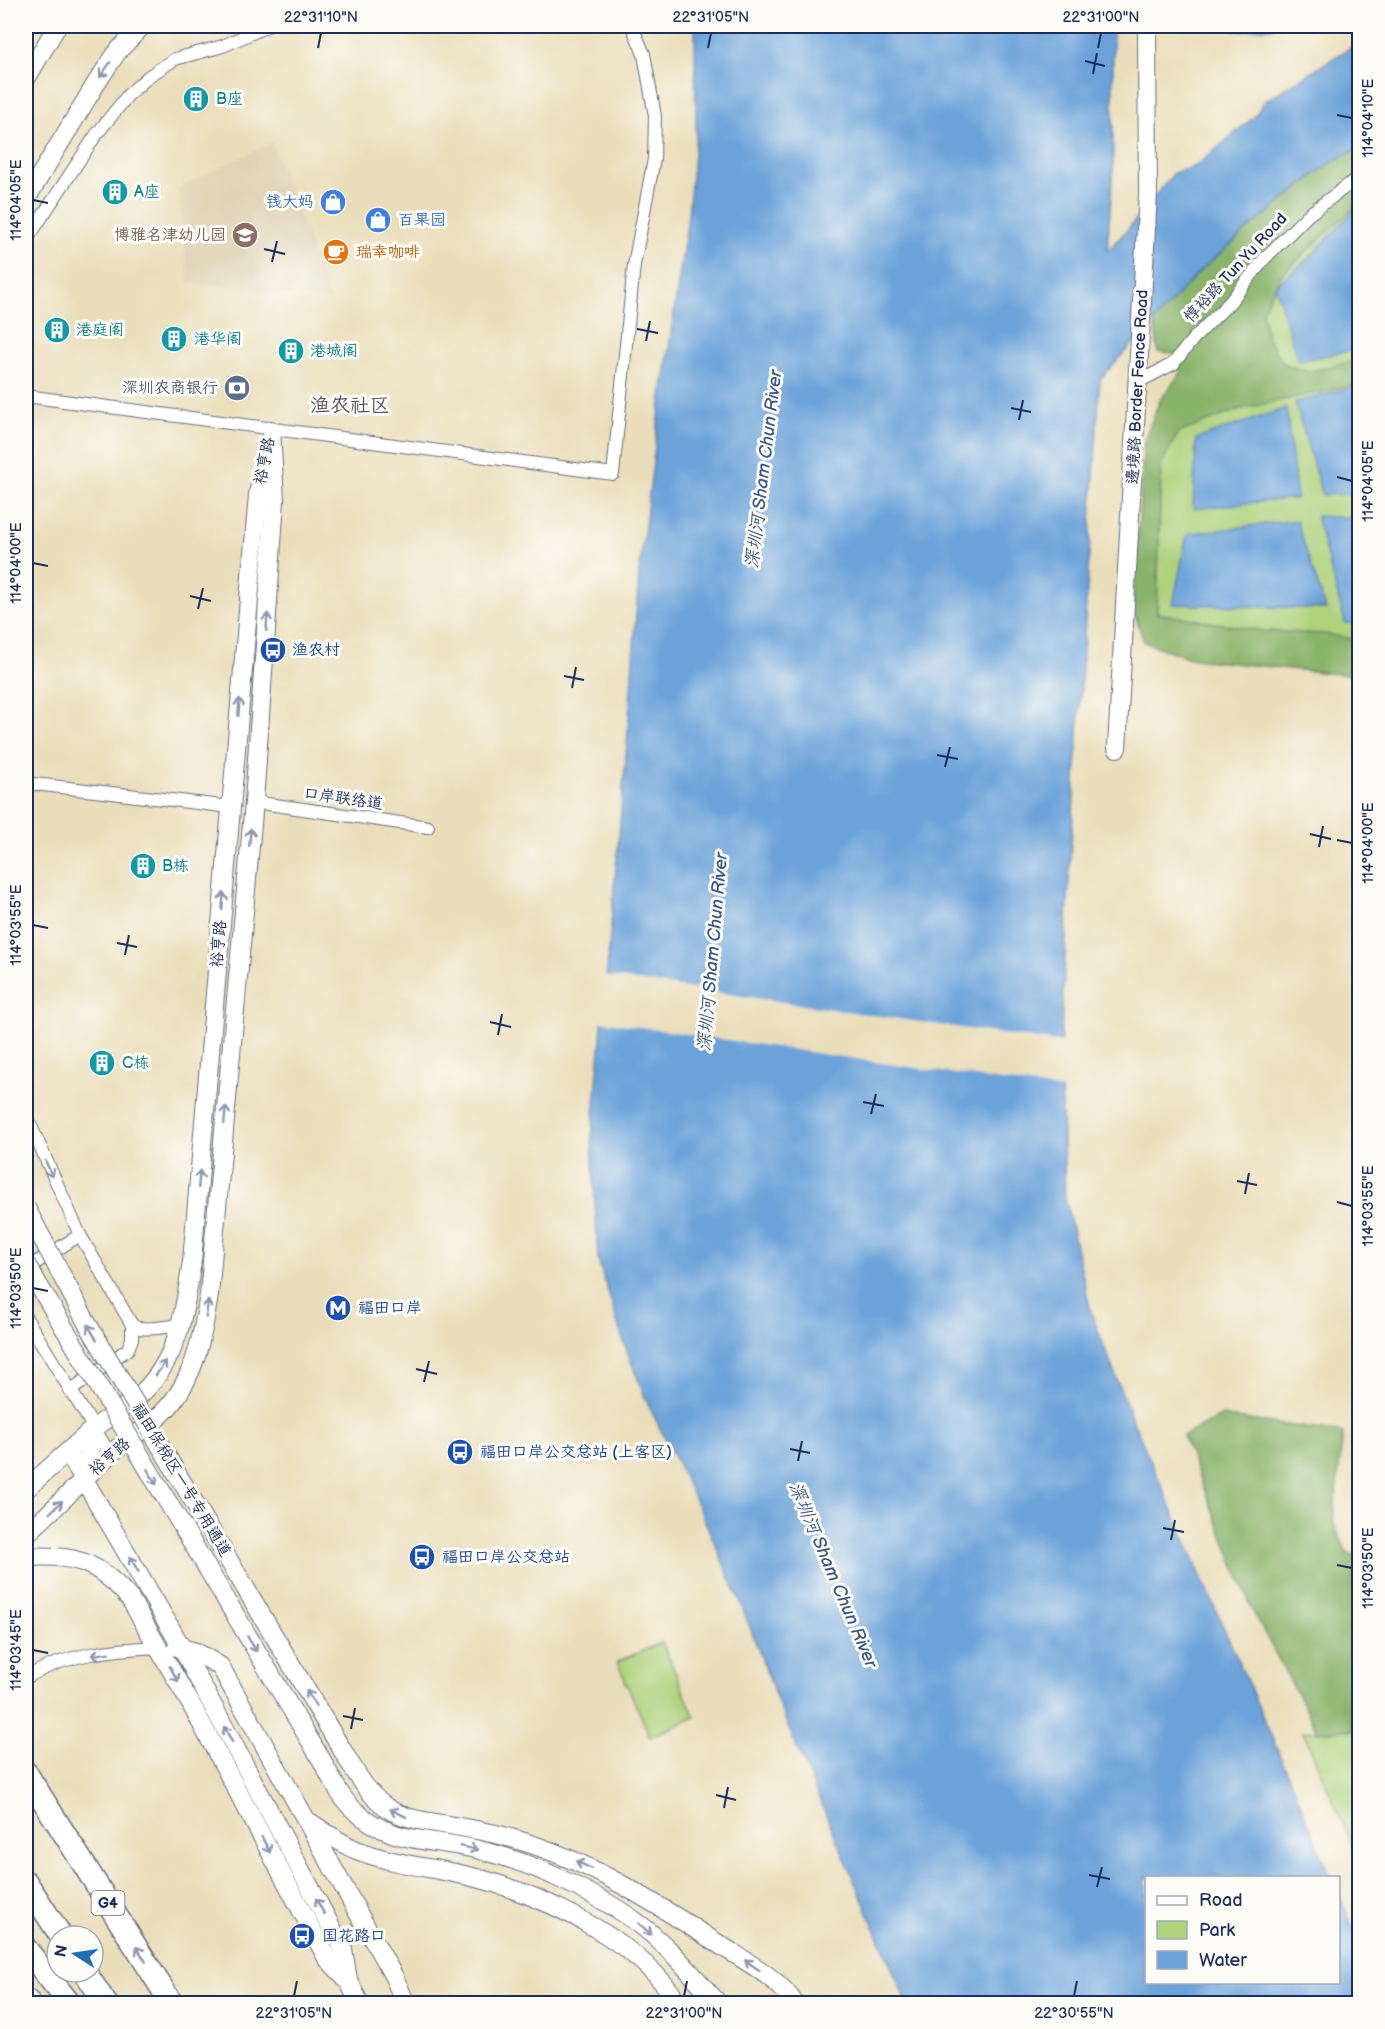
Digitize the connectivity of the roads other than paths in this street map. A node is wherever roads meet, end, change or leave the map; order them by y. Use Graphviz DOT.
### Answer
graph roads {
  1 [pos="57,26"];
  2 [pos="142,26"];
  3 [pos="267,26"];
  4 [pos="632,26"];
  5 [pos="1147,26"];
  6 [pos="26,79"];
  7 [pos="1359,176"];
  8 [pos="26,199"];
  9 [pos="26,241"];
  10 [pos="1138,382"];
  11 [pos="26,396"];
  12 [pos="271,430"];
  13 [pos="1117,748"];
  14 [pos="26,783"];
  15 [pos="254,802"];
  16 [pos="231,807"];
  17 [pos="428,827"];
  18 [pos="26,1115"];
  19 [pos="26,1208"];
  20 [pos="80,1235"];
  21 [pos="26,1266"];
  22 [pos="26,1318"];
  23 [pos="132,1325"];
  24 [pos="181,1326"];
  25 [pos="70,1391"];
  26 [pos="93,1428"];
  27 [pos="68,1452"];
  28 [pos="110,1454"];
  29 [pos="84,1479"];
  30 [pos="26,1489"];
  31 [pos="26,1534"];
  32 [pos="26,1557"];
  33 [pos="158,1647"];
  34 [pos="182,1648"];
  35 [pos="26,1678"];
  36 [pos="26,1773"];
  37 [pos="307,1820"];
  38 [pos="26,1882"];
  39 [pos="53,1924"];
  40 [pos="26,1949"];
  41 [pos="348,1980"];
  42 [pos="93,1984"];
  43 [pos="26,2000"];
  44 [pos="30,2004"];
  45 [pos="70,2004"];
  46 [pos="106,2004"];
  47 [pos="172,2004"];
  48 [pos="360,2004"];
  49 [pos="406,2004"];
  50 [pos="679,2004"];
  51 [pos="719,2004"];
  52 [pos="795,2004"];
  1 -- 6 [label="street"];
  2 -- 8 [label="street, one-way"];
  3 -- 9 [label="street"];
  4 -- 12 [label="street"];
  5 -- 10 [label="street, 邊境路 Border Fence Road"];
  7 -- 10 [label="street, 惇裕路 Tun Yu Road"];
  10 -- 13 [label="street, 邊境路 Border Fence Road"];
  11 -- 12 [label="street"];
  15 -- 12 [label="street, 裕亨路, one-way"];
  16 -- 12 [label="street, 裕亨路, one-way"];
  14 -- 16 [label="street"];
  15 -- 17 [label="street, 口岸联络道"];
  28 -- 15 [label="street, 裕亨路, one-way"];
  24 -- 16 [label="street, 裕亨路, one-way"];
  18 -- 20 [label="street, one-way"];
  52 -- 19 [label="street, 福田保税区一号专用通道, one-way, bridge"];
  20 -- 21 [label="street"];
  20 -- 23 [label="street"];
  21 -- 51 [label="street, 福田保税区一号专用通道, one-way, bridge"];
  22 -- 25 [label="street"];
  23 -- 24 [label="street"];
  23 -- 25 [label="street"];
  26 -- 24 [label="street, 裕亨路, one-way"];
  25 -- 26 [label="street"];
  26 -- 27 [label="street"];
  26 -- 28 [label="street"];
  26 -- 29 [label="street, 裕亨路"];
  27 -- 29 [label="street"];
  27 -- 30 [label="street"];
  28 -- 29 [label="street, 裕亨路"];
  31 -- 29 [label="street, one-way"];
  34 -- 29 [label="street, one-way"];
  32 -- 33 [label="street"];
  33 -- 34 [label="street"];
  33 -- 35 [label="street, one-way"];
  33 -- 41 [label="street, one-way"];
  34 -- 37 [label="street"];
  41 -- 34 [label="street, one-way"];
  47 -- 36 [label="highway, G4, one-way"];
  37 -- 49 [label="street"];
  37 -- 50 [label="street"];
  38 -- 39 [label="highway"];
  40 -- 45 [label="highway"];
  41 -- 48 [label="street"];
  42 -- 46 [label="highway"];
  43 -- 44 [label="highway"];
}
